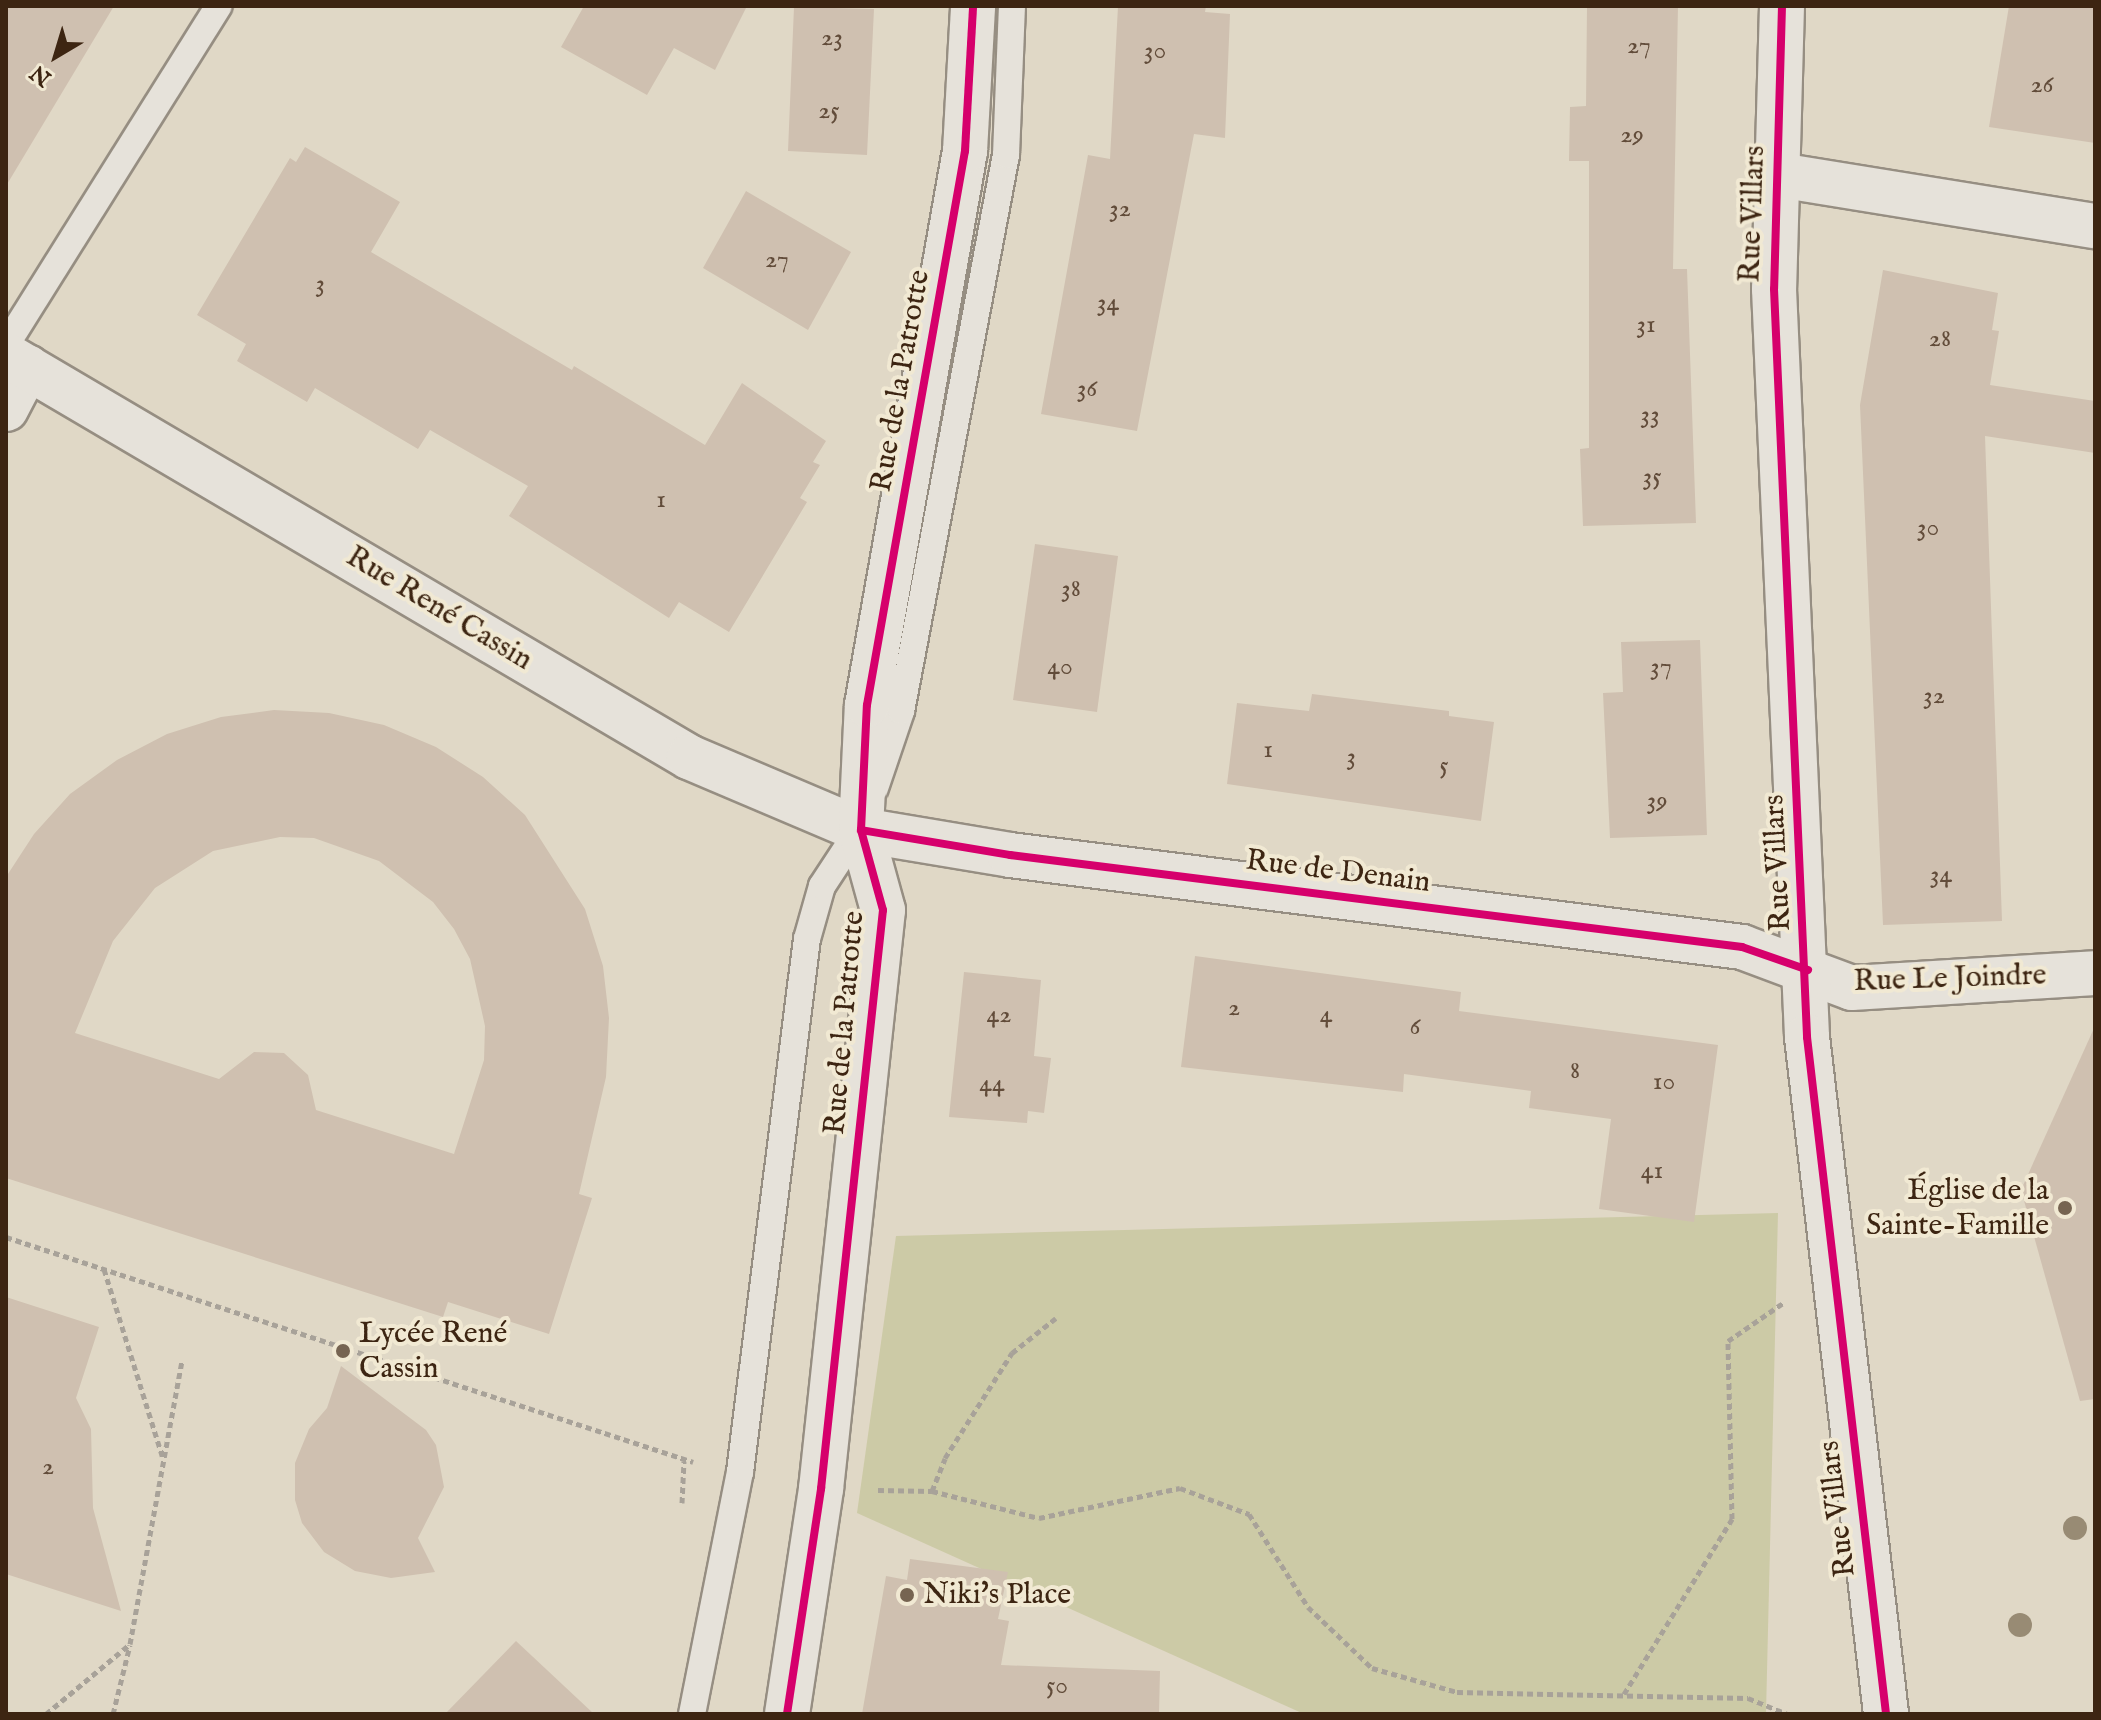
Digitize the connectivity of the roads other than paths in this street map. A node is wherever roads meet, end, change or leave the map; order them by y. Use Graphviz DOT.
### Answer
graph roads {
  1 [pos="219,6"];
  2 [pos="973,6"];
  3 [pos="1012,6"];
  4 [pos="1782,6"];
  5 [pos="1779,175"];
  6 [pos="2095,226"];
  7 [pos="13,356"];
  8 [pos="6,409"];
  9 [pos="861,830"];
  10 [pos="1808,970"];
  11 [pos="2095,973"];
  12 [pos="692,1714"];
  13 [pos="787,1714"];
  14 [pos="1886,1714"];
  1 -- 7 [label="lane"];
  2 -- 9 [label="street, Rue de la Patrotte"];
  3 -- 9 [label="lane, Rue de la Patrotte"];
  4 -- 5 [label="street, Rue Villars"];
  5 -- 6 [label="street, Rue Villars"];
  5 -- 10 [label="street, Rue Villars"];
  7 -- 8 [label="street"];
  7 -- 9 [label="street, Rue René Cassin"];
  9 -- 10 [label="street, Rue de Denain"];
  9 -- 12 [label="lane, Rue de la Patrotte"];
  9 -- 13 [label="street, Rue de la Patrotte"];
  10 -- 11 [label="street, Rue Le Joindre"];
  10 -- 14 [label="street, Rue Villars"];
}
